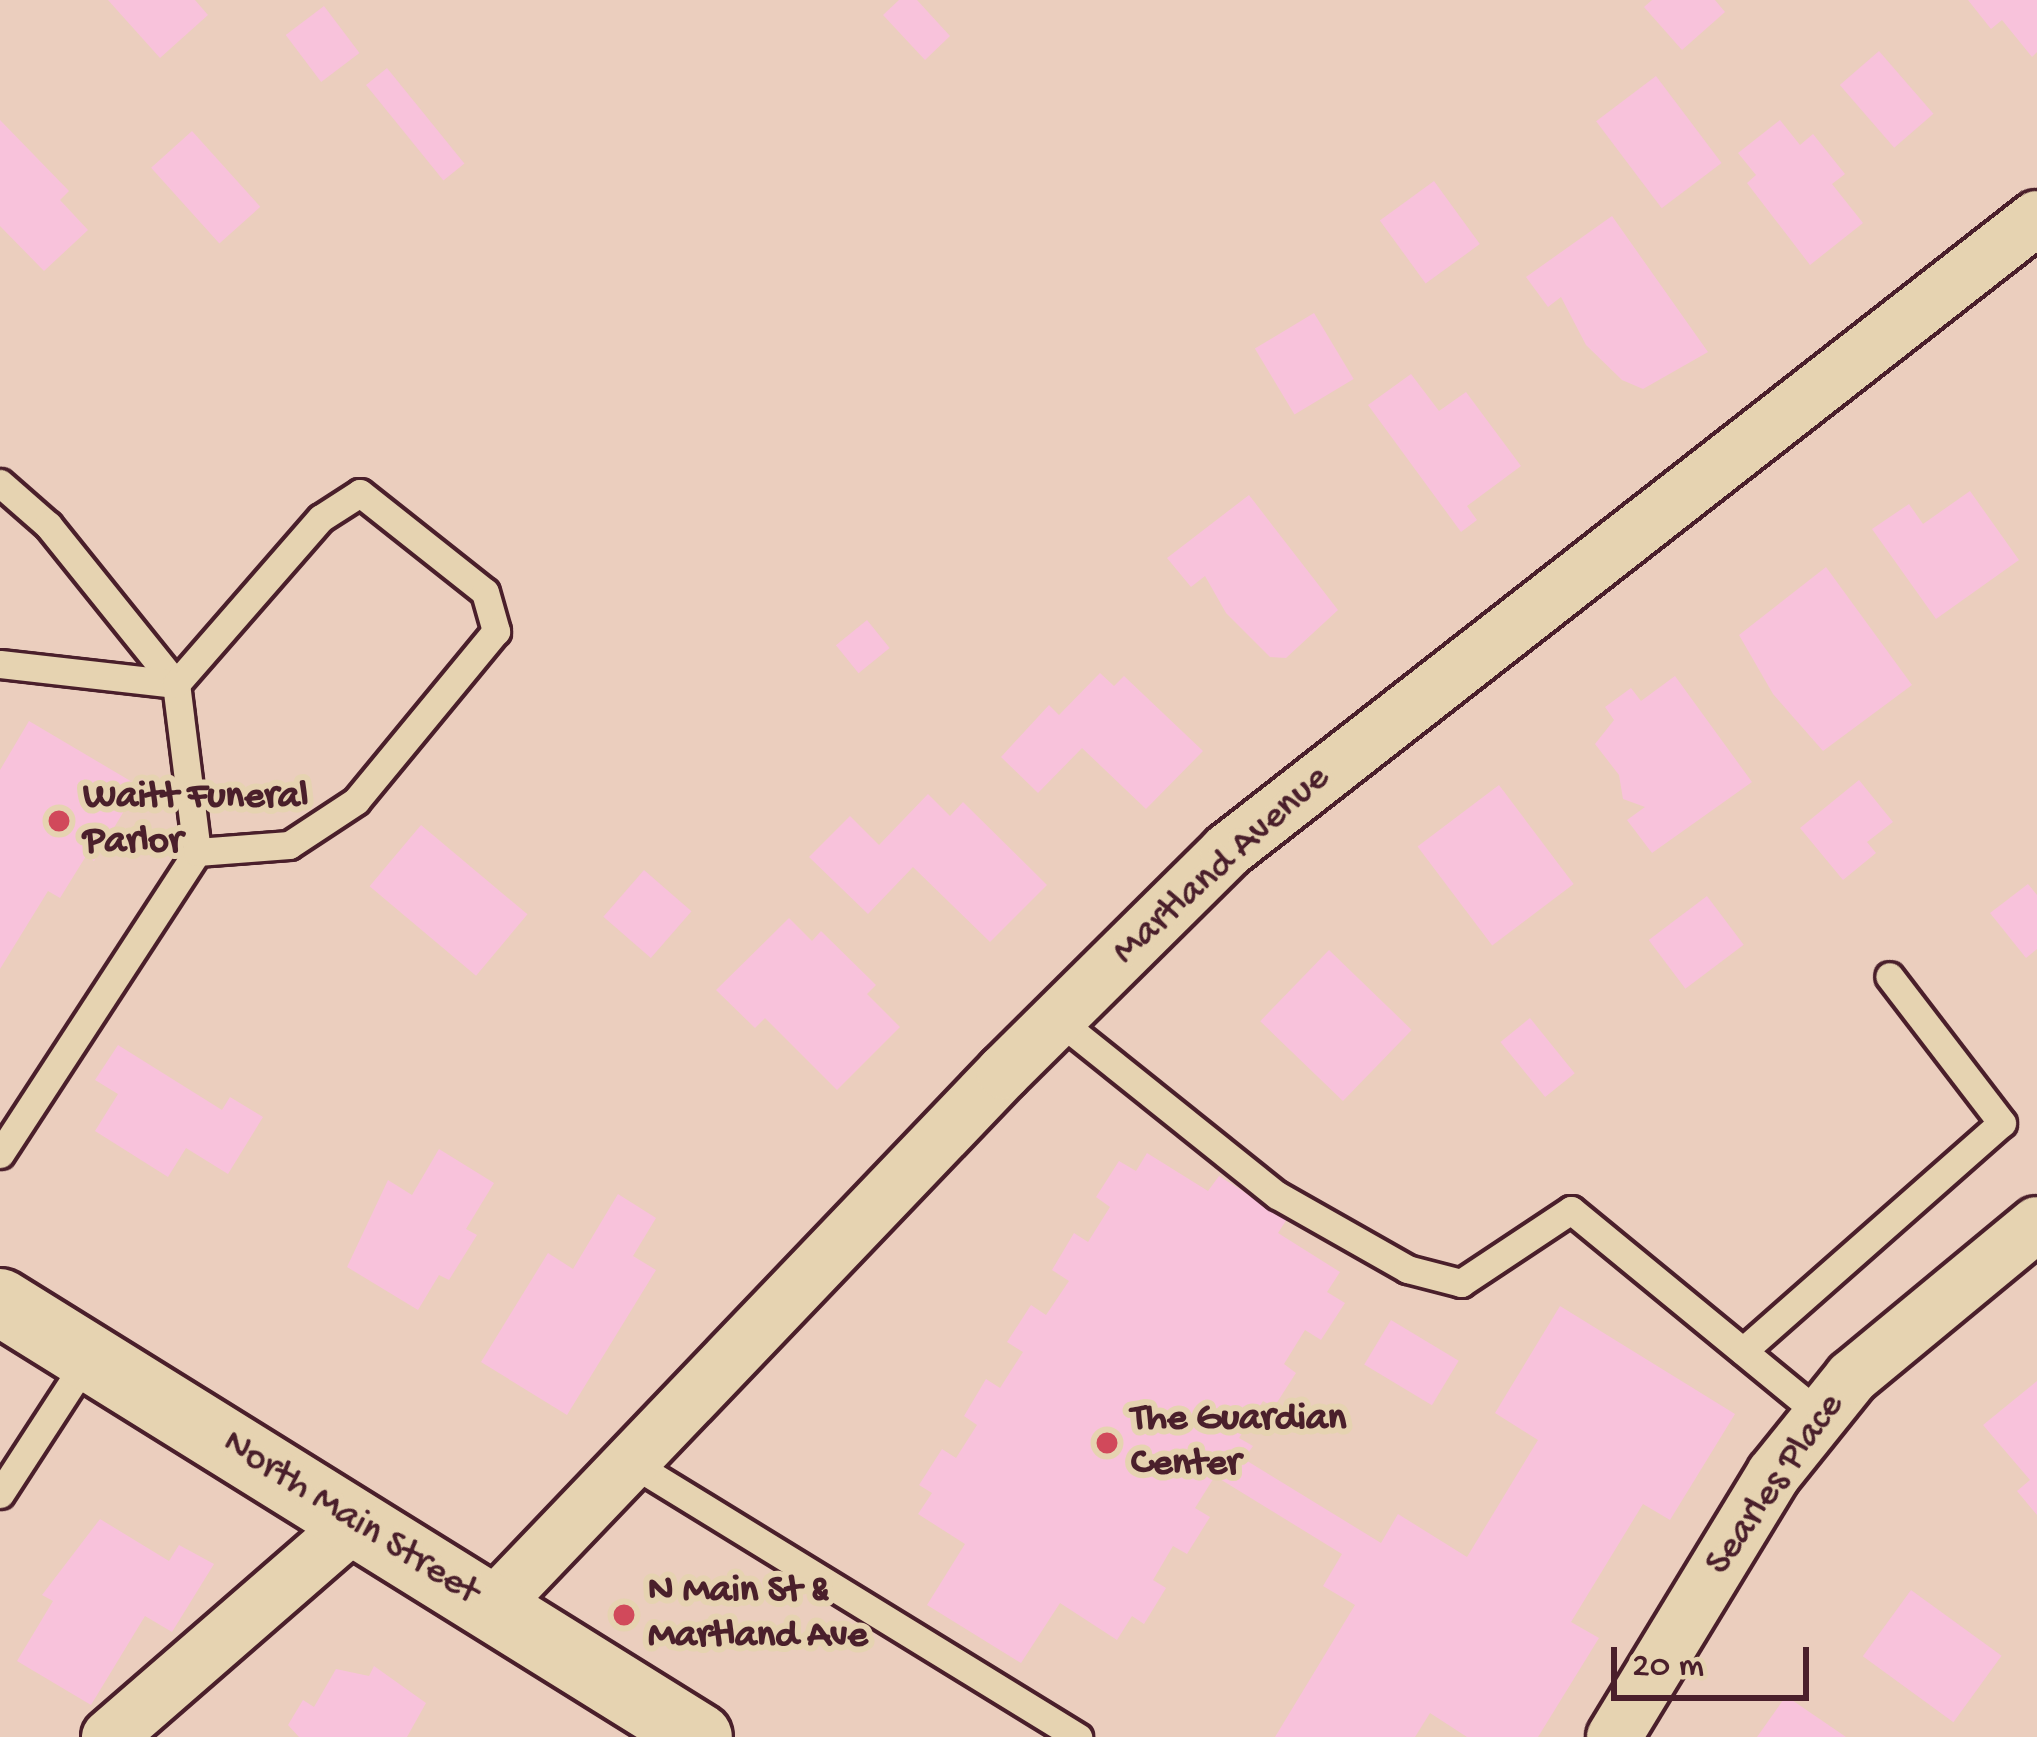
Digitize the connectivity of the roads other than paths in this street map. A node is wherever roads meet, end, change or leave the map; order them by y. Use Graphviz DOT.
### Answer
graph roads {
  1 [pos="2037,218"];
  2 [pos="0,483"];
  3 [pos="0,664"];
  4 [pos="176,684"];
  5 [pos="197,852"];
  6 [pos="1889,976"];
  7 [pos="1057,1019"];
  8 [pos="0,1154"];
  9 [pos="2037,1224"];
  10 [pos="0,1302"];
  11 [pos="1742,1351"];
  12 [pos="89,1357"];
  13 [pos="1821,1415"];
  14 [pos="630,1462"];
  15 [pos="0,1494"];
  16 [pos="356,1522"];
  17 [pos="492,1607"];
  18 [pos="109,1737"];
  19 [pos="699,1737"];
  20 [pos="1078,1737"];
  21 [pos="1614,1737"];
  1 -- 7 [label="street, Martland Avenue"];
  2 -- 4 [label="lane"];
  3 -- 4 [label="lane"];
  4 -- 5 [label="lane"];
  4 -- 5 [label="lane"];
  5 -- 8 [label="lane"];
  6 -- 11 [label="lane"];
  7 -- 11 [label="lane"];
  7 -- 14 [label="street, Martland Avenue"];
  9 -- 13 [label="street, Searles Place"];
  10 -- 12 [label="main road, North Main Street"];
  11 -- 13 [label="lane"];
  12 -- 15 [label="lane"];
  12 -- 16 [label="main road, North Main Street"];
  13 -- 21 [label="street, Searles Place"];
  14 -- 17 [label="street, Martland Avenue"];
  14 -- 20 [label="lane"];
  16 -- 17 [label="main road, North Main Street"];
  16 -- 18 [label="street"];
  17 -- 19 [label="main road, North Main Street"];
}
